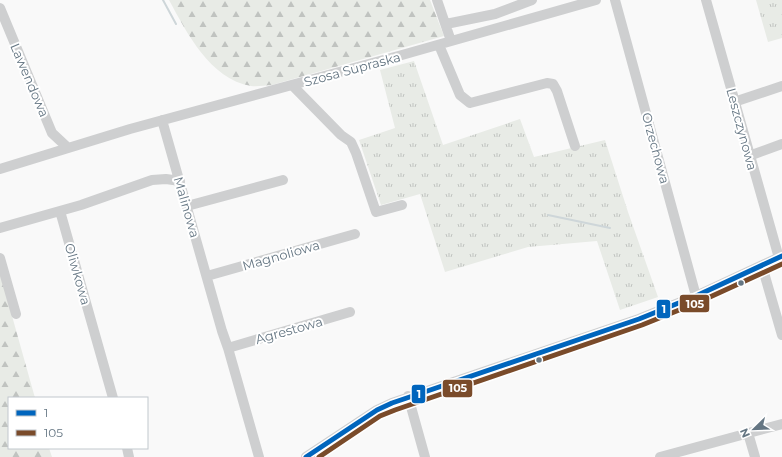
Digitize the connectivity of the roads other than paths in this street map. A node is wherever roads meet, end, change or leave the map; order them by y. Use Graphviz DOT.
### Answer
graph roads {
  1 [pos="437,0"];
  2 [pos="533,0"];
  3 [pos="596,0"];
  4 [pos="615,0"];
  5 [pos="706,0"];
  6 [pos="0,8"];
  7 [pos="541,16"];
  8 [pos="446,24"];
  9 [pos="451,41"];
  10 [pos="439,44"];
  11 [pos="292,85"];
  12 [pos="782,86"];
  13 [pos="734,102"];
  14 [pos="162,120"];
  15 [pos="782,144"];
  16 [pos="575,146"];
  17 [pos="67,147"];
  18 [pos="749,156"];
  19 [pos="0,169"];
  20 [pos="283,180"];
  21 [pos="180,181"];
  22 [pos="402,205"];
  23 [pos="187,206"];
  24 [pos="60,211"];
  25 [pos="0,228"];
  26 [pos="355,234"];
  27 [pos="780,257"];
  28 [pos="0,258"];
  29 [pos="762,266"];
  30 [pos="207,276"];
  31 [pos="696,296"];
  32 [pos="350,312"];
  33 [pos="16,314"];
  34 [pos="782,335"];
  35 [pos="228,348"];
  36 [pos="408,396"];
  37 [pos="113,397"];
  38 [pos="782,424"];
  39 [pos="748,433"];
  40 [pos="259,457"];
  41 [pos="306,457"];
  42 [pos="425,457"];
  43 [pos="660,457"];
  44 [pos="755,457"];
  1 -- 8 [label="street"];
  2 -- 7 [label="street"];
  2 -- 8 [label="street"];
  3 -- 7 [label="street, Szosa Supraska"];
  4 -- 31 [label="street, Orzechowa"];
  5 -- 13 [label="street, Leszczynowa"];
  6 -- 17 [label="street, Lawendowa"];
  7 -- 9 [label="street, Szosa Supraska"];
  8 -- 9 [label="street"];
  9 -- 10 [label="street, Szosa Supraska"];
  10 -- 11 [label="street, Szosa Supraska"];
  10 -- 16 [label="street"];
  11 -- 14 [label="street, Szosa Supraska"];
  11 -- 22 [label="street"];
  12 -- 13 [label="street"];
  13 -- 18 [label="street, Leszczynowa"];
  14 -- 17 [label="street"];
  14 -- 21 [label="street, Malinowa"];
  15 -- 18 [label="street"];
  17 -- 19 [label="street"];
  18 -- 27 [label="street, Leszczynowa"];
  20 -- 23 [label="street"];
  21 -- 23 [label="street, Malinowa"];
  21 -- 24 [label="street"];
  23 -- 30 [label="street, Malinowa"];
  24 -- 25 [label="street"];
  24 -- 37 [label="street, Oliwkowa"];
  26 -- 30 [label="street, Magnoliowa"];
  27 -- 29 [label="street"];
  28 -- 33 [label="street"];
  29 -- 31 [label="street"];
  29 -- 34 [label="street"];
  30 -- 35 [label="street, Malinowa"];
  31 -- 36 [label="street"];
  32 -- 35 [label="street, Agrestowa"];
  35 -- 40 [label="street, Malinowa"];
  36 -- 41 [label="street"];
  36 -- 42 [label="street"];
  38 -- 39 [label="street"];
  39 -- 43 [label="street"];
  39 -- 44 [label="street"];
}
